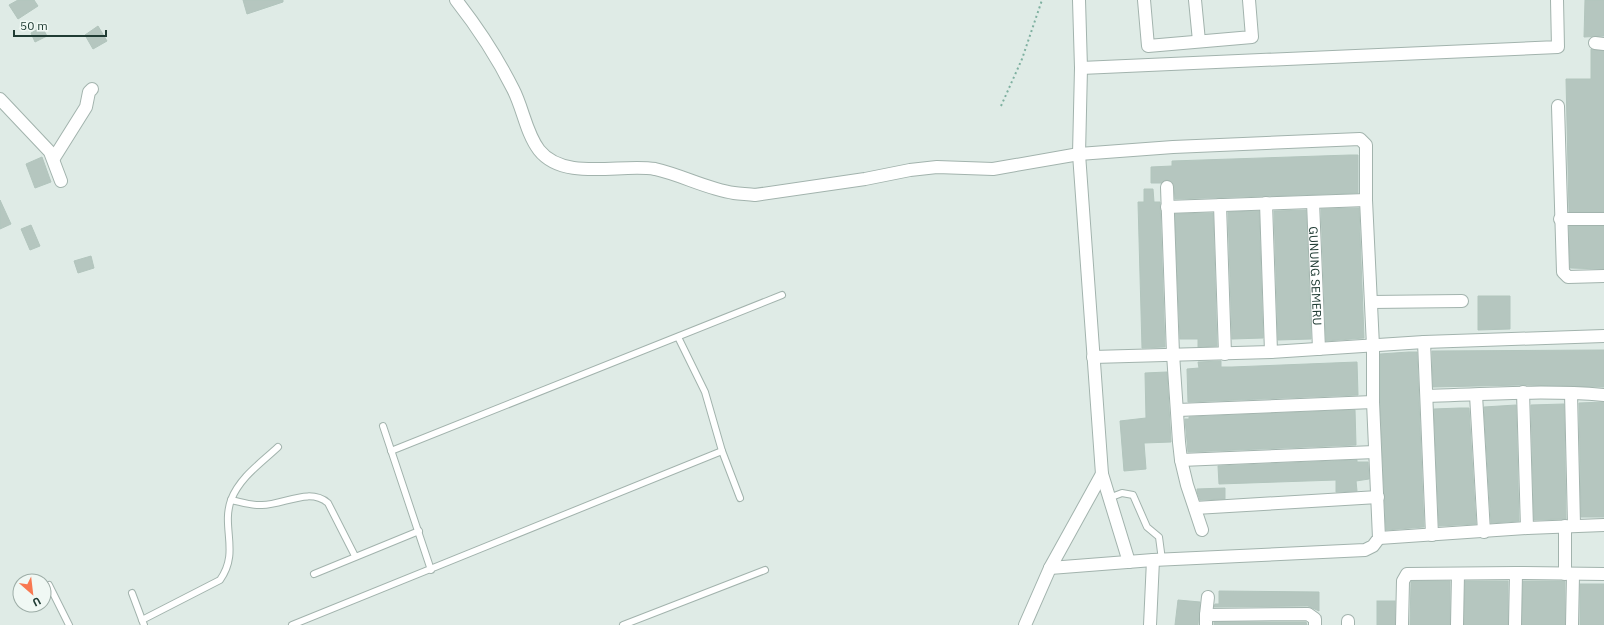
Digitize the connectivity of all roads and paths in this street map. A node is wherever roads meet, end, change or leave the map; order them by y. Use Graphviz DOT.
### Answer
graph roads {
  1 [pos="456,0"];
  2 [pos="1042,0"];
  3 [pos="1079,0"];
  4 [pos="1144,0"];
  5 [pos="1195,0"];
  6 [pos="1249,0"];
  7 [pos="1557,0"];
  8 [pos="1199,42"];
  9 [pos="1081,68"];
  10 [pos="92,89"];
  11 [pos="0,99"];
  12 [pos="1000,106"];
  13 [pos="1558,106"];
  14 [pos="1079,154"];
  15 [pos="54,158"];
  16 [pos="61,181"];
  17 [pos="1167,187"];
  18 [pos="1366,200"];
  19 [pos="1312,202"];
  20 [pos="1266,204"];
  21 [pos="1220,205"];
  22 [pos="1167,207"];
  23 [pos="1560,219"];
  24 [pos="1604,219"];
  25 [pos="1604,276"];
  26 [pos="782,295"];
  27 [pos="1462,301"];
  28 [pos="1371,302"];
  29 [pos="1604,336"];
  30 [pos="678,337"];
  31 [pos="1424,342"];
  32 [pos="1373,346"];
  33 [pos="1319,349"];
  34 [pos="1271,352"];
  35 [pos="1173,354"];
  36 [pos="1225,354"];
  37 [pos="1093,357"];
  38 [pos="1523,392"];
  39 [pos="1571,392"];
  40 [pos="1476,395"];
  41 [pos="1604,395"];
  42 [pos="1427,396"];
  43 [pos="1373,402"];
  44 [pos="1178,410"];
  45 [pos="383,426"];
  46 [pos="278,447"];
  47 [pos="391,451"];
  48 [pos="722,451"];
  49 [pos="1375,452"];
  50 [pos="1181,460"];
  51 [pos="1102,474"];
  52 [pos="1378,497"];
  53 [pos="740,498"];
  54 [pos="1109,498"];
  55 [pos="231,500"];
  56 [pos="1195,508"];
  57 [pos="1604,525"];
  58 [pos="1570,526"];
  59 [pos="1527,528"];
  60 [pos="1202,530"];
  61 [pos="419,532"];
  62 [pos="1484,532"];
  63 [pos="1432,535"];
  64 [pos="1379,538"];
  65 [pos="355,556"];
  66 [pos="1158,560"];
  67 [pos="1129,562"];
  68 [pos="1050,568"];
  69 [pos="432,570"];
  70 [pos="765,570"];
  71 [pos="1568,571"];
  72 [pos="1516,573"];
  73 [pos="314,574"];
  74 [pos="1458,574"];
  75 [pos="1604,574"];
  76 [pos="52,591"];
  77 [pos="132,593"];
  78 [pos="1208,597"];
  79 [pos="1206,620"];
  80 [pos="143,622"];
  81 [pos="69,625"];
  82 [pos="292,625"];
  83 [pos="623,625"];
  84 [pos="1025,625"];
  85 [pos="1150,625"];
  86 [pos="1315,625"];
  87 [pos="1402,625"];
  88 [pos="1457,625"];
  89 [pos="1515,625"];
  90 [pos="1572,625"];
  1 -- 14 [label="street"];
  2 -- 12 [label="path"];
  3 -- 9 [label="street"];
  4 -- 8 [label="street"];
  5 -- 8 [label="street"];
  6 -- 8 [label="street"];
  7 -- 9 [label="street"];
  9 -- 14 [label="street"];
  10 -- 15 [label="street"];
  11 -- 15 [label="street"];
  13 -- 23 [label="street"];
  14 -- 18 [label="street"];
  14 -- 37 [label="street"];
  15 -- 16 [label="street"];
  17 -- 22 [label="street"];
  18 -- 19 [label="street"];
  18 -- 28 [label="street"];
  19 -- 20 [label="street"];
  19 -- 33 [label="street, GUNUNG SEMERU"];
  20 -- 21 [label="street"];
  20 -- 34 [label="street"];
  21 -- 22 [label="street"];
  21 -- 36 [label="street"];
  22 -- 35 [label="street"];
  23 -- 24 [label="street"];
  23 -- 25 [label="street"];
  26 -- 30 [label="lane"];
  27 -- 28 [label="street"];
  28 -- 32 [label="street"];
  29 -- 31 [label="street"];
  30 -- 47 [label="lane"];
  30 -- 48 [label="lane"];
  31 -- 32 [label="street"];
  31 -- 42 [label="street"];
  32 -- 33 [label="street"];
  32 -- 43 [label="street"];
  33 -- 34 [label="street"];
  34 -- 36 [label="street"];
  35 -- 36 [label="street"];
  35 -- 37 [label="street"];
  35 -- 44 [label="street"];
  37 -- 51 [label="street"];
  38 -- 39 [label="street"];
  38 -- 40 [label="street"];
  38 -- 59 [label="street"];
  39 -- 41 [label="street"];
  39 -- 58 [label="street"];
  40 -- 42 [label="street"];
  40 -- 62 [label="street"];
  42 -- 63 [label="street"];
  43 -- 44 [label="street"];
  43 -- 49 [label="street"];
  44 -- 50 [label="street"];
  45 -- 47 [label="lane"];
  46 -- 55 [label="lane"];
  47 -- 61 [label="lane"];
  48 -- 53 [label="lane"];
  48 -- 69 [label="lane"];
  49 -- 50 [label="street"];
  49 -- 52 [label="street"];
  50 -- 56 [label="street"];
  51 -- 54 [label="street"];
  51 -- 68 [label="street"];
  52 -- 56 [label="street"];
  52 -- 64 [label="street"];
  54 -- 66 [label="lane"];
  54 -- 67 [label="street"];
  55 -- 65 [label="lane"];
  55 -- 80 [label="lane"];
  56 -- 60 [label="street"];
  57 -- 58 [label="street"];
  58 -- 59 [label="street"];
  58 -- 71 [label="street"];
  59 -- 62 [label="street"];
  61 -- 65 [label="lane"];
  61 -- 69 [label="lane"];
  62 -- 63 [label="street"];
  63 -- 64 [label="street"];
  64 -- 66 [label="street"];
  65 -- 73 [label="lane"];
  66 -- 67 [label="street"];
  66 -- 85 [label="street"];
  67 -- 68 [label="street"];
  68 -- 84 [label="street"];
  69 -- 82 [label="lane"];
  70 -- 83 [label="lane"];
  71 -- 72 [label="street"];
  71 -- 75 [label="street"];
  71 -- 90 [label="street"];
  72 -- 74 [label="street"];
  72 -- 89 [label="street"];
  74 -- 87 [label="street"];
  74 -- 88 [label="street"];
  76 -- 81 [label="lane"];
  77 -- 80 [label="lane"];
  78 -- 79 [label="street"];
  79 -- 86 [label="street"];
}
